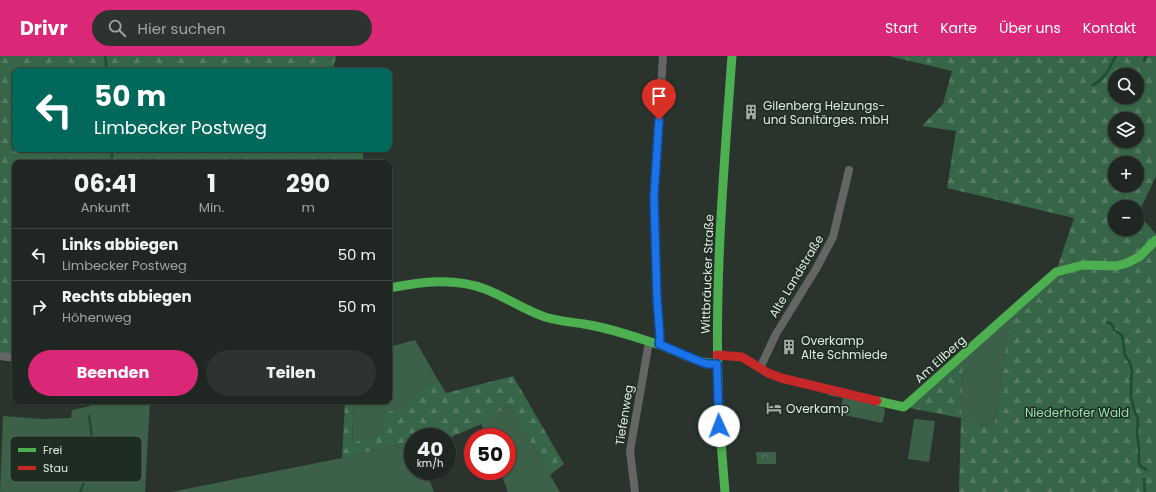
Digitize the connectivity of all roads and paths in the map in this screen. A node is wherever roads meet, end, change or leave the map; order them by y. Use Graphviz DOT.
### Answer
graph roads {
  1 [pos="663,56"];
  2 [pos="732,56"];
  3 [pos="850,170"];
  4 [pos="1156,240"];
  5 [pos="392,287"];
  6 [pos="649,342"];
  7 [pos="659,344"];
  8 [pos="0,356"];
  9 [pos="12,358"];
  10 [pos="717,360"];
  11 [pos="760,368"];
  12 [pos="635,492"];
  13 [pos="725,492"];
  1 -- 7 [label="street"];
  2 -- 10 [label="street, Wittbräucker Straße"];
  3 -- 11 [label="street, Alte Landstraße"];
  4 -- 11 [label="street, Am Ellberg"];
  5 -- 6 [label="street, Am Ellberg"];
  6 -- 7 [label="street, Am Ellberg"];
  6 -- 12 [label="street, Tiefenweg"];
  7 -- 10 [label="street, Am Ellberg"];
  8 -- 9 [label="street"];
  10 -- 11 [label="street, Am Ellberg"];
  10 -- 13 [label="street, Wittbräucker Straße"];
}
